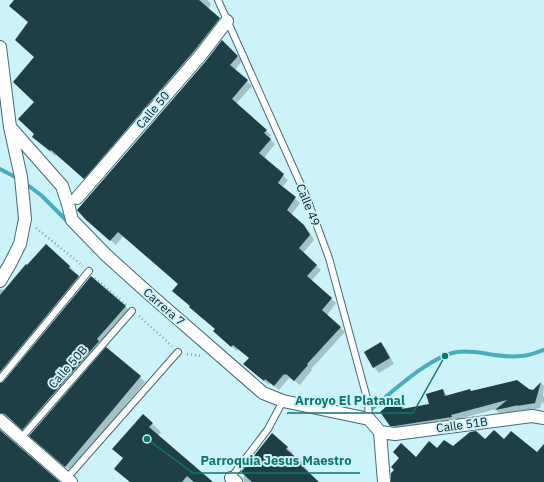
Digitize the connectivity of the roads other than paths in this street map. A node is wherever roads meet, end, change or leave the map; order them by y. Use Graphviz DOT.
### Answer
graph roads {
  1 [pos="218,0"];
  2 [pos="228,21"];
  3 [pos="0,47"];
  4 [pos="10,127"];
  5 [pos="77,198"];
  6 [pos="88,271"];
  7 [pos="1,278"];
  8 [pos="132,311"];
  9 [pos="178,352"];
  10 [pos="0,379"];
  11 [pos="283,401"];
  12 [pos="544,418"];
  13 [pos="369,419"];
  14 [pos="0,420"];
  15 [pos="380,432"];
  16 [pos="21,438"];
  17 [pos="69,480"];
  18 [pos="231,481"];
  19 [pos="384,482"];
  1 -- 2 [label="lane, Calle 49"];
  2 -- 5 [label="street, Calle 50"];
  2 -- 13 [label="lane, Calle 49"];
  3 -- 4 [label="street"];
  4 -- 7 [label="street"];
  4 -- 11 [label="street, Carrera 7"];
  6 -- 10 [label="lane"];
  8 -- 16 [label="lane, Calle 50B"];
  9 -- 17 [label="lane"];
  11 -- 13 [label="street, Carrera 7"];
  11 -- 18 [label="lane"];
  12 -- 15 [label="street, Calle 51B"];
  13 -- 15 [label="street"];
  14 -- 16 [label="street"];
  15 -- 19 [label="street"];
  16 -- 17 [label="street"];
}
